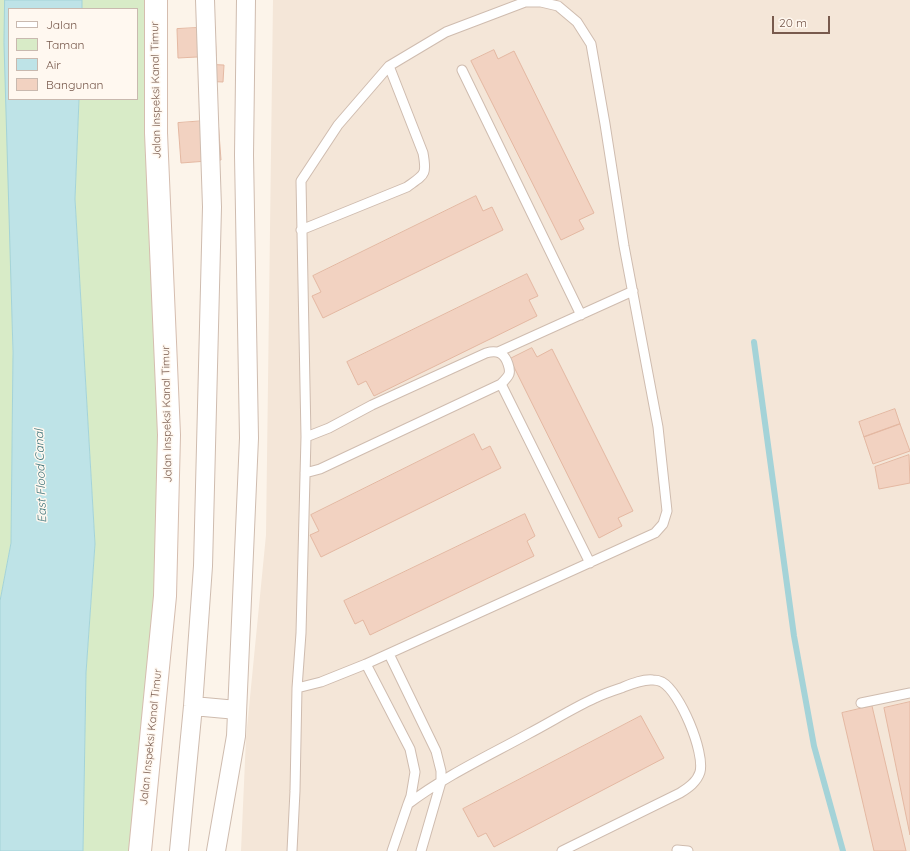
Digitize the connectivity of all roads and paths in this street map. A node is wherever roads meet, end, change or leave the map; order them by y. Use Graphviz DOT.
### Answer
graph roads {
  1 [pos="156,0"];
  2 [pos="246,0"];
  3 [pos="205,2"];
  4 [pos="389,66"];
  5 [pos="462,70"];
  6 [pos="302,230"];
  7 [pos="632,291"];
  8 [pos="580,315"];
  9 [pos="498,352"];
  10 [pos="501,384"];
  11 [pos="306,436"];
  12 [pos="305,473"];
  13 [pos="590,563"];
  14 [pos="389,654"];
  15 [pos="366,664"];
  16 [pos="297,688"];
  17 [pos="910,693"];
  18 [pos="861,703"];
  19 [pos="193,706"];
  20 [pos="238,710"];
  21 [pos="441,782"];
  22 [pos="408,804"];
  23 [pos="677,850"];
  24 [pos="140,851"];
  25 [pos="179,851"];
  26 [pos="216,851"];
  27 [pos="292,851"];
  28 [pos="392,851"];
  29 [pos="422,851"];
  30 [pos="562,851"];
  31 [pos="688,851"];
  1 -- 24 [label="street, Jalan Inspeksi Kanal Timur"];
  2 -- 20 [label="street"];
  3 -- 19 [label="street"];
  4 -- 6 [label="lane"];
  4 -- 6 [label="lane"];
  4 -- 7 [label="lane"];
  5 -- 8 [label="lane"];
  6 -- 11 [label="lane"];
  7 -- 8 [label="lane"];
  7 -- 13 [label="lane"];
  8 -- 9 [label="lane"];
  9 -- 10 [label="lane"];
  9 -- 11 [label="lane"];
  10 -- 12 [label="lane"];
  10 -- 13 [label="lane"];
  11 -- 12 [label="lane"];
  12 -- 16 [label="lane"];
  13 -- 14 [label="lane"];
  14 -- 15 [label="lane"];
  14 -- 21 [label="lane"];
  15 -- 16 [label="lane"];
  15 -- 22 [label="lane"];
  16 -- 27 [label="lane"];
  17 -- 18 [label="lane"];
  19 -- 20 [label="street"];
  19 -- 25 [label="street"];
  20 -- 26 [label="street"];
  21 -- 22 [label="lane"];
  21 -- 29 [label="lane"];
  21 -- 30 [label="lane"];
  22 -- 28 [label="lane"];
  23 -- 31 [label="lane"];
}
